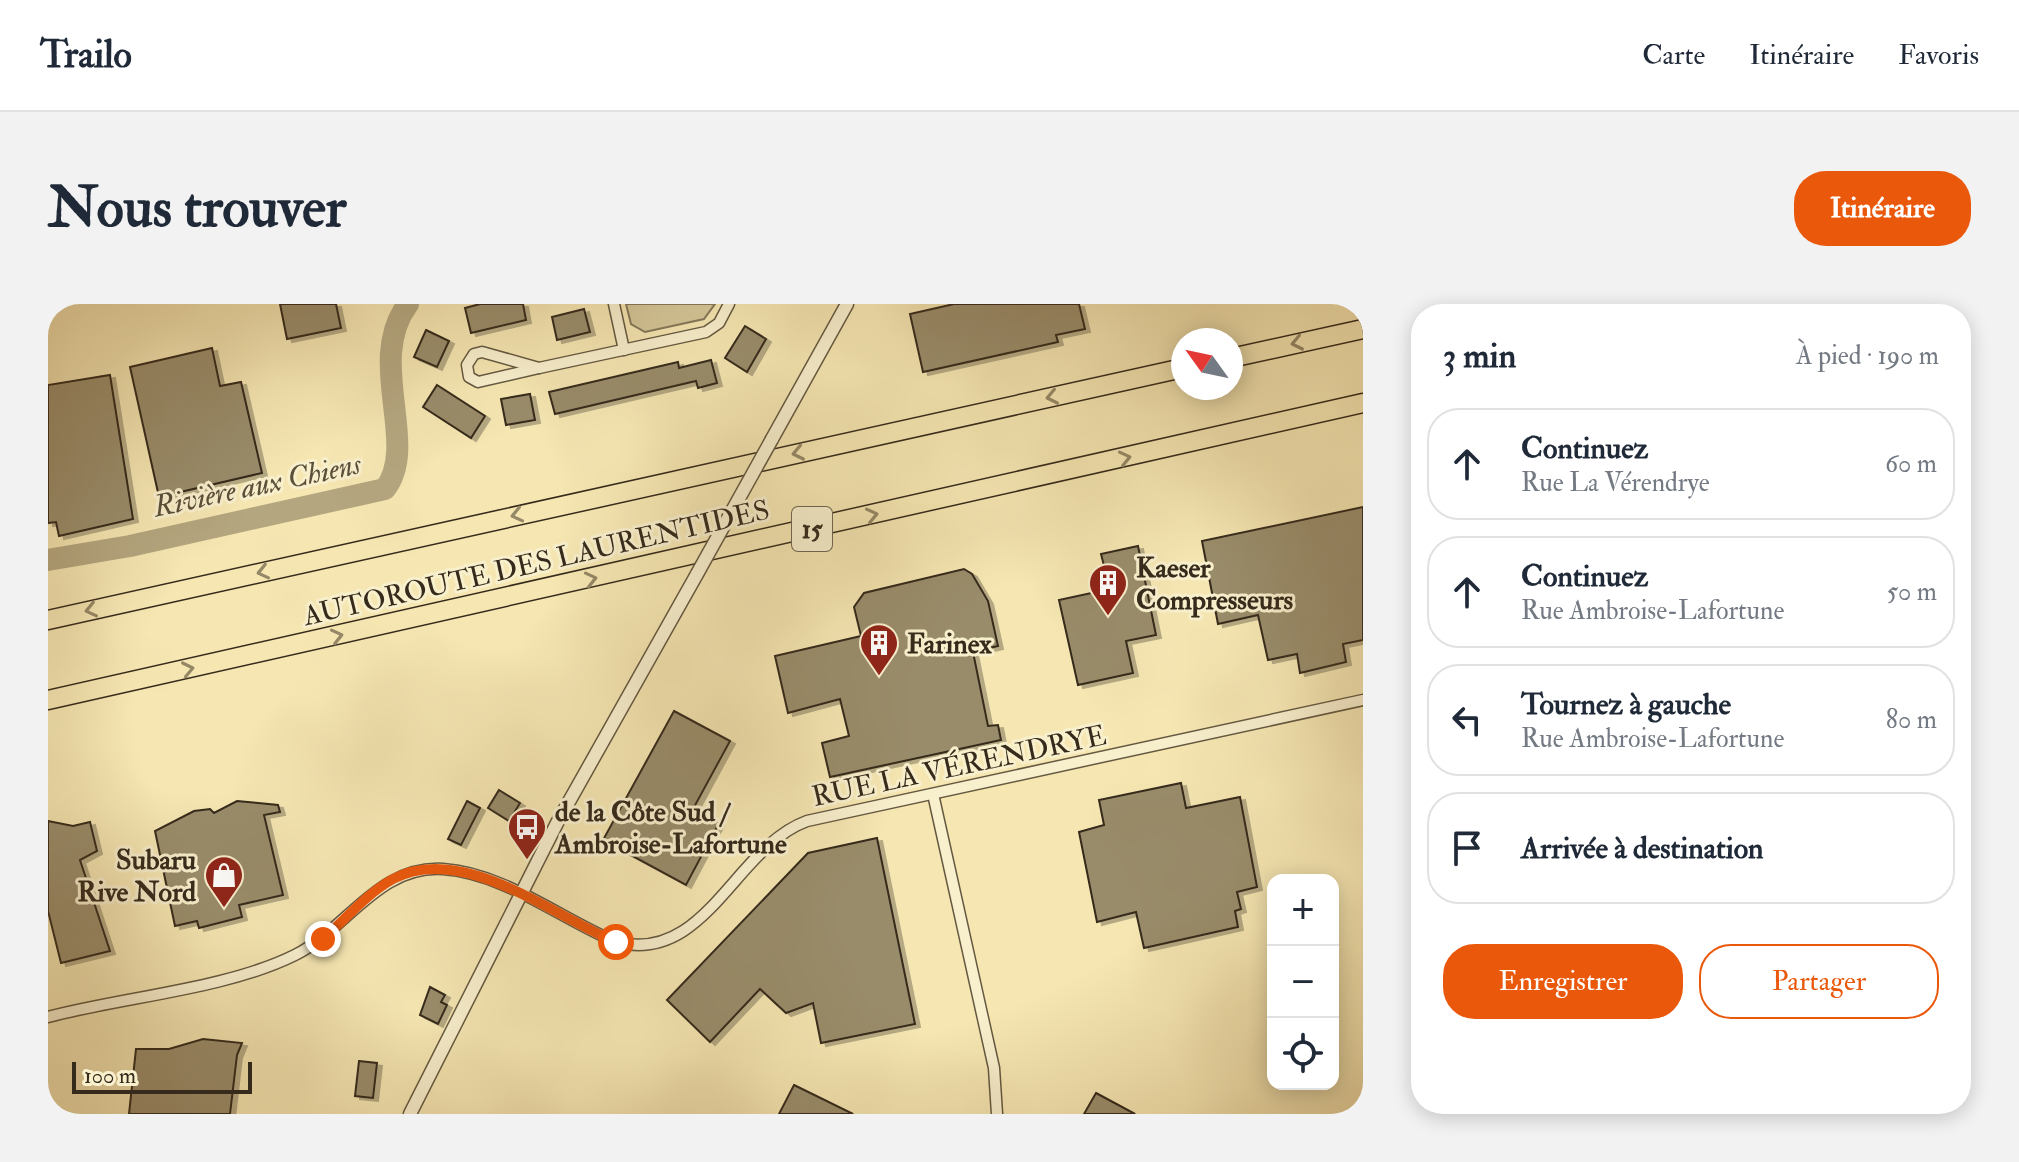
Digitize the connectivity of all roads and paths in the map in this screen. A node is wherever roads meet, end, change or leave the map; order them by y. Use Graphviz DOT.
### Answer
graph roads {
  1 [pos="614,304"];
  2 [pos="729,304"];
  3 [pos="847,304"];
  4 [pos="1363,329"];
  5 [pos="624,350"];
  6 [pos="1243,355"];
  7 [pos="539,368"];
  8 [pos="1171,371"];
  9 [pos="1363,403"];
  10 [pos="48,620"];
  11 [pos="48,700"];
  12 [pos="1363,700"];
  13 [pos="933,794"];
  14 [pos="520,895"];
  15 [pos="48,1017"];
  16 [pos="410,1114"];
  17 [pos="997,1114"];
  1 -- 5 [label="street"];
  2 -- 5 [label="street"];
  3 -- 14 [label="street, bridge"];
  4 -- 6 [label="highway, one-way"];
  5 -- 7 [label="street"];
  7 -- 7 [label="street"];
  8 -- 10 [label="highway, AUTOROUTE DES LAURENTIDES, one-way"];
  11 -- 9 [label="highway, AUTOROUTE DES LAURENTIDES / 15, one-way"];
  12 -- 13 [label="street, RUE LA VÉRENDRYE"];
  13 -- 14 [label="street, RUE LA VÉRENDRYE"];
  13 -- 17 [label="street"];
  14 -- 15 [label="street, RUE LA VÉRENDRYE"];
  14 -- 16 [label="street"];
}
